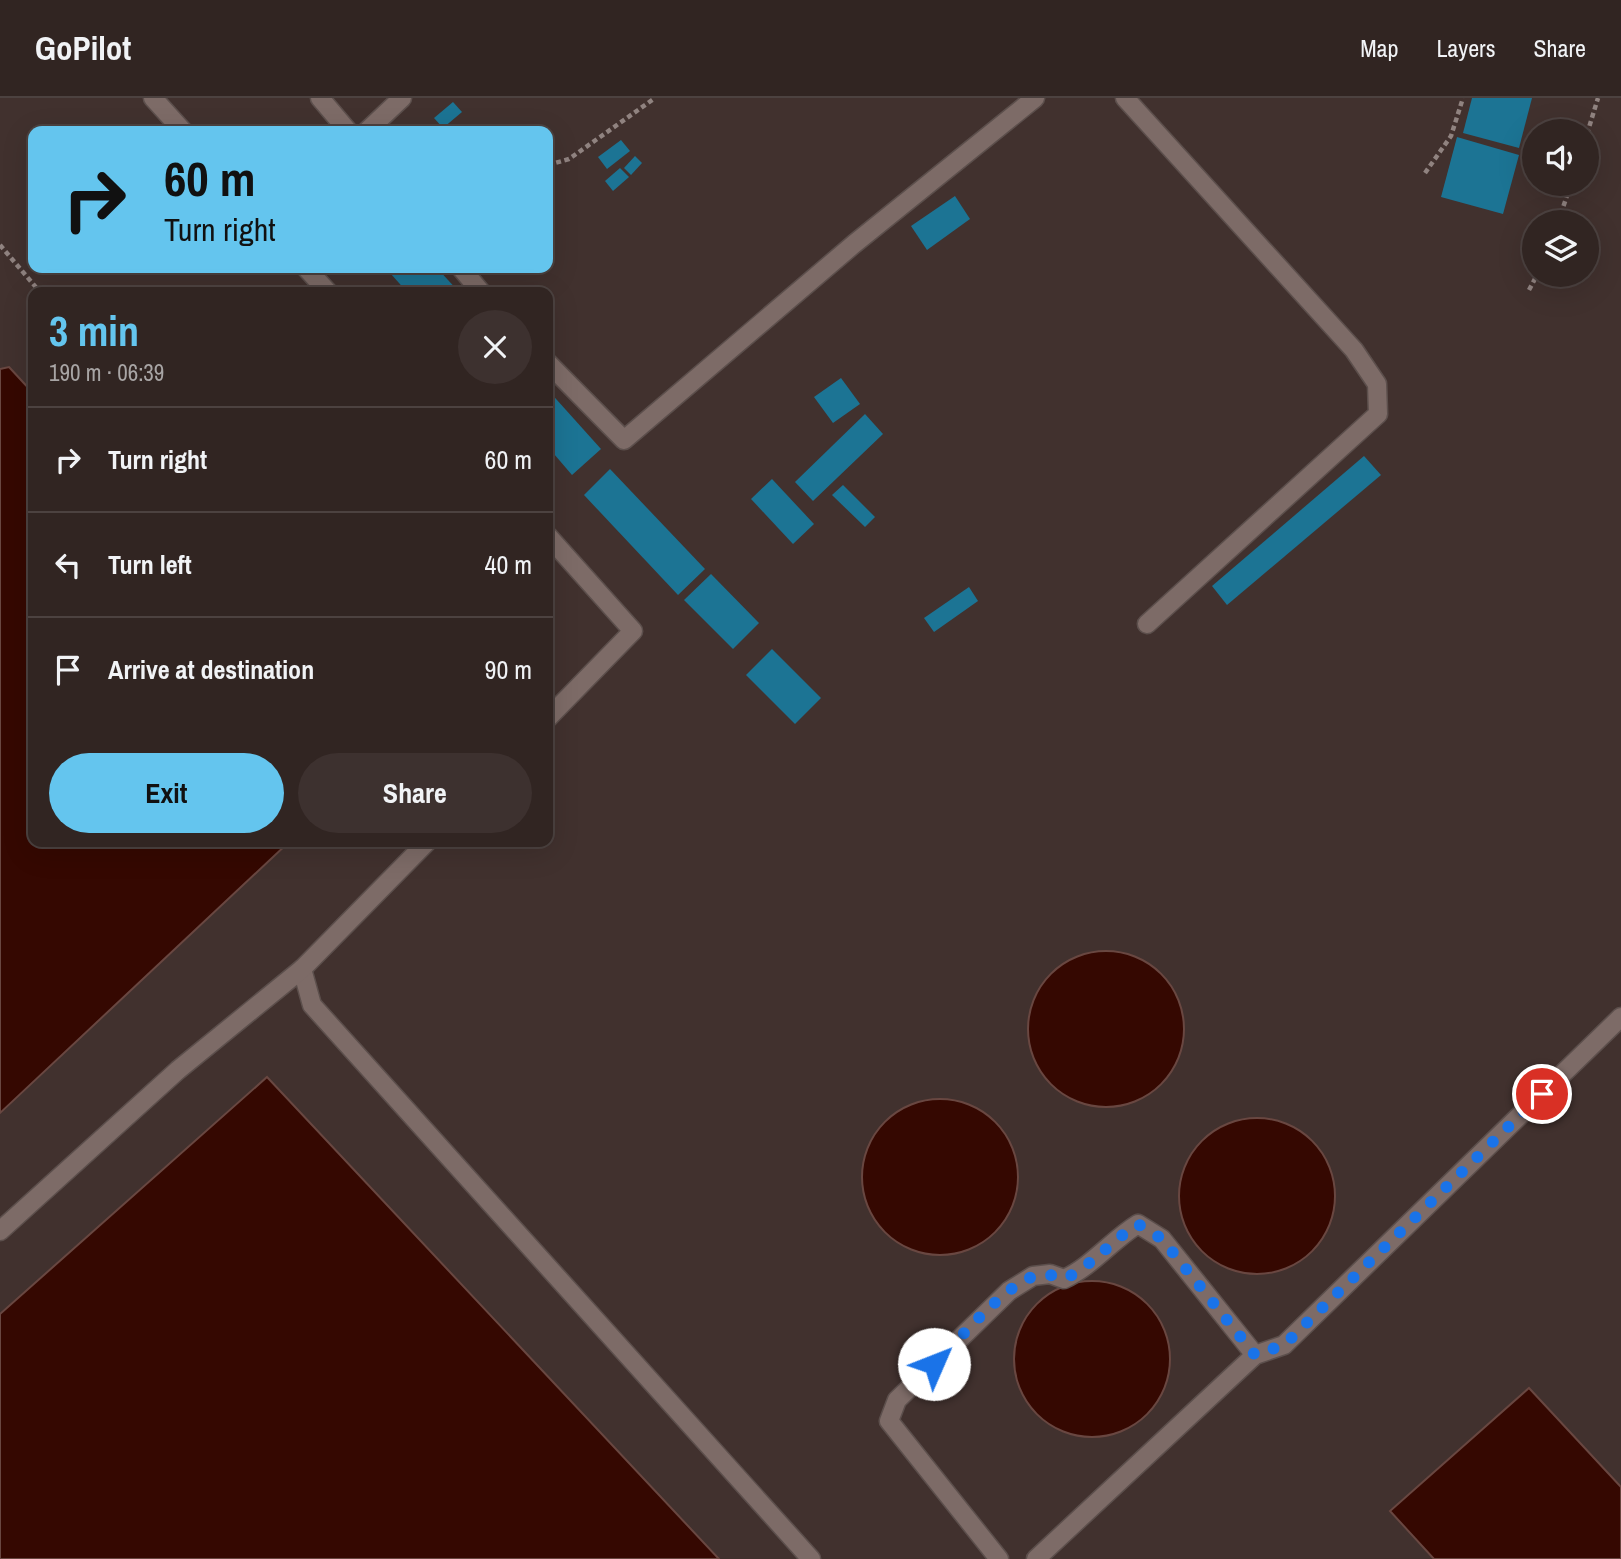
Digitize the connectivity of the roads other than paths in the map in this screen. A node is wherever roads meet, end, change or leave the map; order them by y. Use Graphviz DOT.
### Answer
graph roads {
  1 [pos="153,98"];
  2 [pos="320,98"];
  3 [pos="402,98"];
  4 [pos="1035,98"];
  5 [pos="1125,98"];
  6 [pos="178,126"];
  7 [pos="344,126"];
  8 [pos="372,126"];
  9 [pos="311,273"];
  10 [pos="465,273"];
  11 [pos="323,287"];
  12 [pos="477,287"];
  13 [pos="553,368"];
  14 [pos="553,542"];
  15 [pos="1147,624"];
  16 [pos="553,713"];
  17 [pos="422,847"];
  18 [pos="302,969"];
  19 [pos="1621,1017"];
  20 [pos="0,1231"];
  21 [pos="1255,1355"];
  22 [pos="811,1559"];
  23 [pos="999,1559"];
  24 [pos="1036,1559"];
  1 -- 6 [label="lane"];
  2 -- 7 [label="lane"];
  3 -- 8 [label="lane"];
  4 -- 13 [label="lane"];
  5 -- 15 [label="lane"];
  9 -- 11 [label="lane"];
  10 -- 12 [label="lane"];
  14 -- 16 [label="lane"];
  17 -- 18 [label="lane"];
  18 -- 20 [label="lane"];
  18 -- 22 [label="lane"];
  19 -- 21 [label="lane"];
  21 -- 23 [label="lane"];
  21 -- 24 [label="lane"];
}
